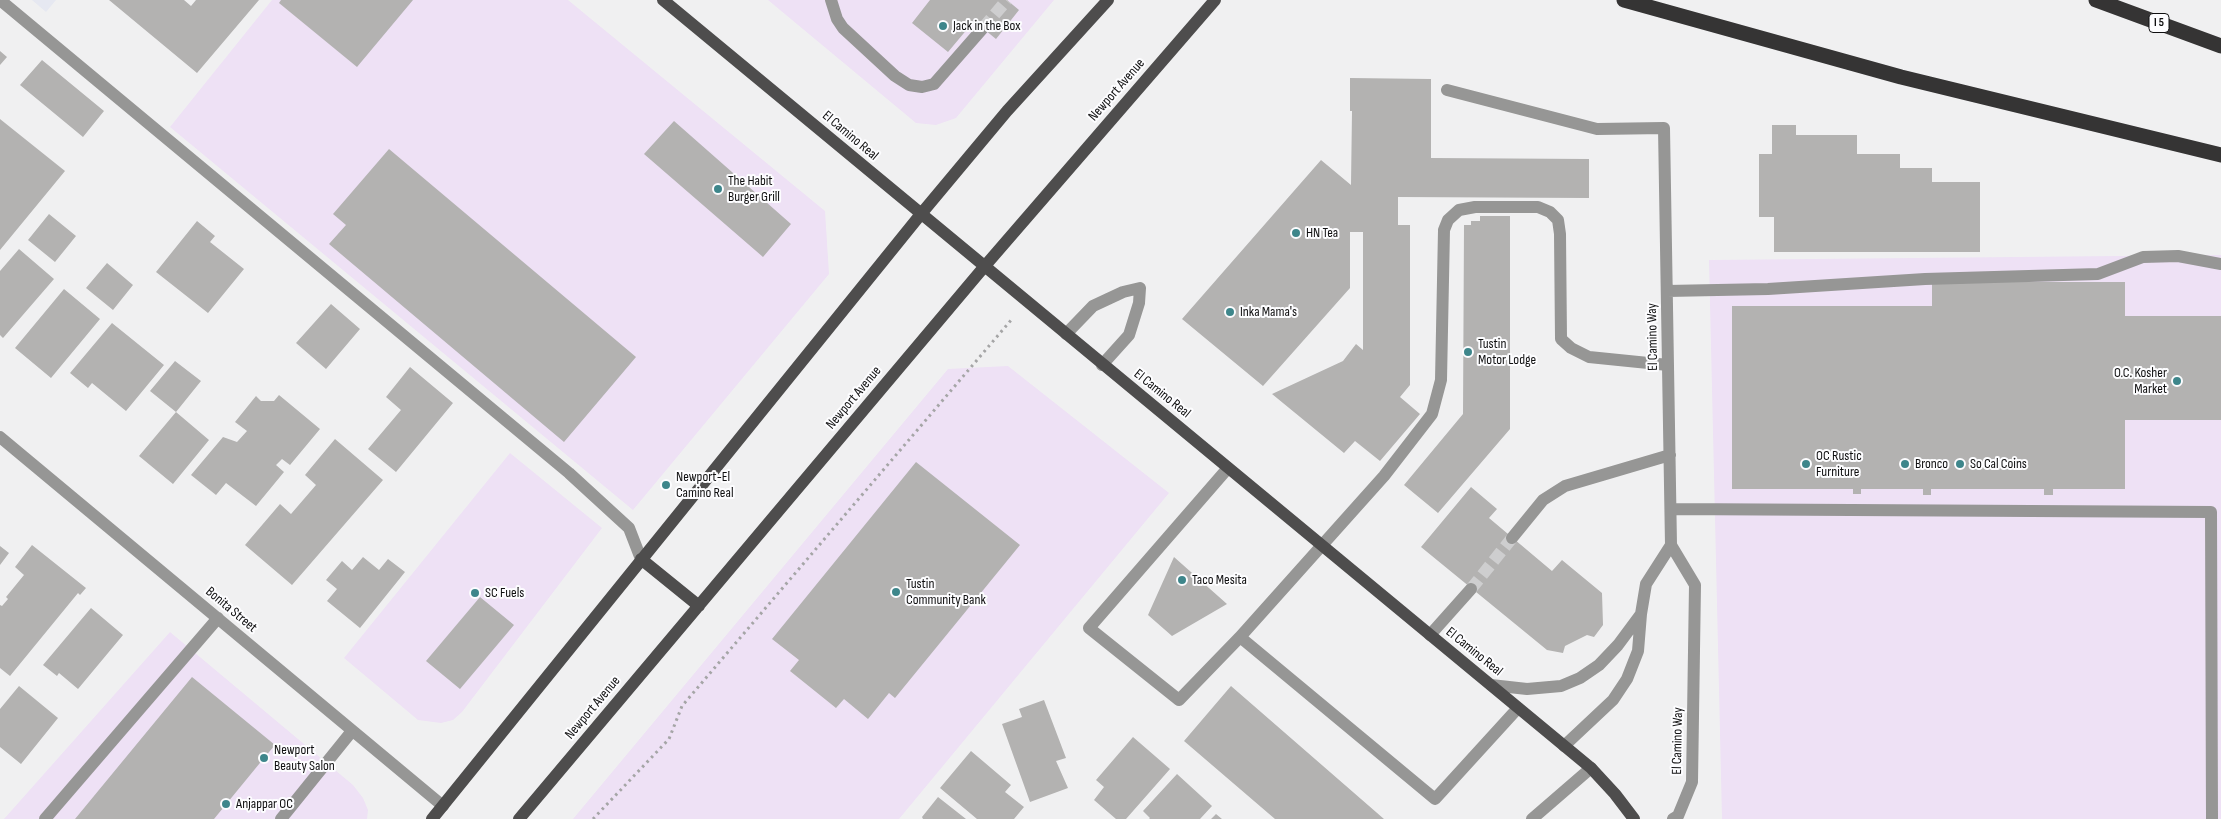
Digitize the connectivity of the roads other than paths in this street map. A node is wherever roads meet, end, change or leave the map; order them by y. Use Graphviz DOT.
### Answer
graph roads {
  1 [pos="0,0"];
  2 [pos="663,0"];
  3 [pos="831,0"];
  4 [pos="1108,0"];
  5 [pos="1215,0"];
  6 [pos="1624,0"];
  7 [pos="2096,0"];
  8 [pos="983,28"];
  9 [pos="2221,46"];
  10 [pos="1447,90"];
  11 [pos="2221,155"];
  12 [pos="921,214"];
  13 [pos="2221,264"];
  14 [pos="984,267"];
  15 [pos="1667,291"];
  16 [pos="1066,334"];
  17 [pos="1102,365"];
  18 [pos="1668,365"];
  19 [pos="0,437"];
  20 [pos="1670,455"];
  21 [pos="1228,468"];
  22 [pos="1671,508"];
  23 [pos="1512,538"];
  24 [pos="1321,545"];
  25 [pos="1672,545"];
  26 [pos="641,559"];
  27 [pos="1471,588"];
  28 [pos="699,606"];
  29 [pos="1641,614"];
  30 [pos="218,618"];
  31 [pos="1430,635"];
  32 [pos="1240,638"];
  33 [pos="1491,685"];
  34 [pos="1518,708"];
  35 [pos="352,731"];
  36 [pos="1564,746"];
  37 [pos="1591,768"];
  38 [pos="443,806"];
  39 [pos="46,819"];
  40 [pos="281,819"];
  41 [pos="432,819"];
  42 [pos="519,819"];
  43 [pos="1532,819"];
  44 [pos="1634,819"];
  45 [pos="1673,819"];
  46 [pos="2212,819"];
  1 -- 26 [label="street"];
  2 -- 12 [label="main road, El Camino Real"];
  3 -- 8 [label="street"];
  4 -- 12 [label="main road"];
  5 -- 14 [label="main road, Newport Avenue"];
  6 -- 11 [label="highway"];
  7 -- 9 [label="highway, I 5"];
  10 -- 15 [label="street, El Camino Way"];
  12 -- 14 [label="main road, El Camino Real"];
  12 -- 26 [label="main road"];
  13 -- 15 [label="street"];
  14 -- 16 [label="main road, El Camino Real"];
  14 -- 28 [label="main road, Newport Avenue"];
  15 -- 18 [label="street, El Camino Way"];
  16 -- 17 [label="main road, El Camino Real"];
  16 -- 17 [label="street"];
  17 -- 21 [label="main road, El Camino Real"];
  18 -- 20 [label="street, El Camino Way"];
  18 -- 24 [label="street"];
  19 -- 30 [label="street, Bonita Street"];
  20 -- 22 [label="street, El Camino Way"];
  20 -- 23 [label="street"];
  21 -- 24 [label="main road, El Camino Real"];
  21 -- 32 [label="street"];
  22 -- 25 [label="street, El Camino Way"];
  22 -- 46 [label="street"];
  24 -- 31 [label="main road, El Camino Real"];
  24 -- 32 [label="street"];
  25 -- 29 [label="street"];
  25 -- 45 [label="street, El Camino Way"];
  26 -- 28 [label="main road"];
  26 -- 38 [label="main road"];
  27 -- 31 [label="street"];
  28 -- 42 [label="main road, Newport Avenue"];
  29 -- 33 [label="street"];
  29 -- 36 [label="street"];
  30 -- 35 [label="street, Bonita Street"];
  30 -- 39 [label="street"];
  31 -- 33 [label="main road, El Camino Real"];
  32 -- 34 [label="street"];
  33 -- 34 [label="main road, El Camino Real"];
  34 -- 36 [label="main road, El Camino Real"];
  35 -- 38 [label="street, Bonita Street"];
  35 -- 40 [label="street"];
  36 -- 37 [label="main road, El Camino Real"];
  37 -- 43 [label="street"];
  37 -- 44 [label="main road, El Camino Real"];
  38 -- 41 [label="main road"];
}
